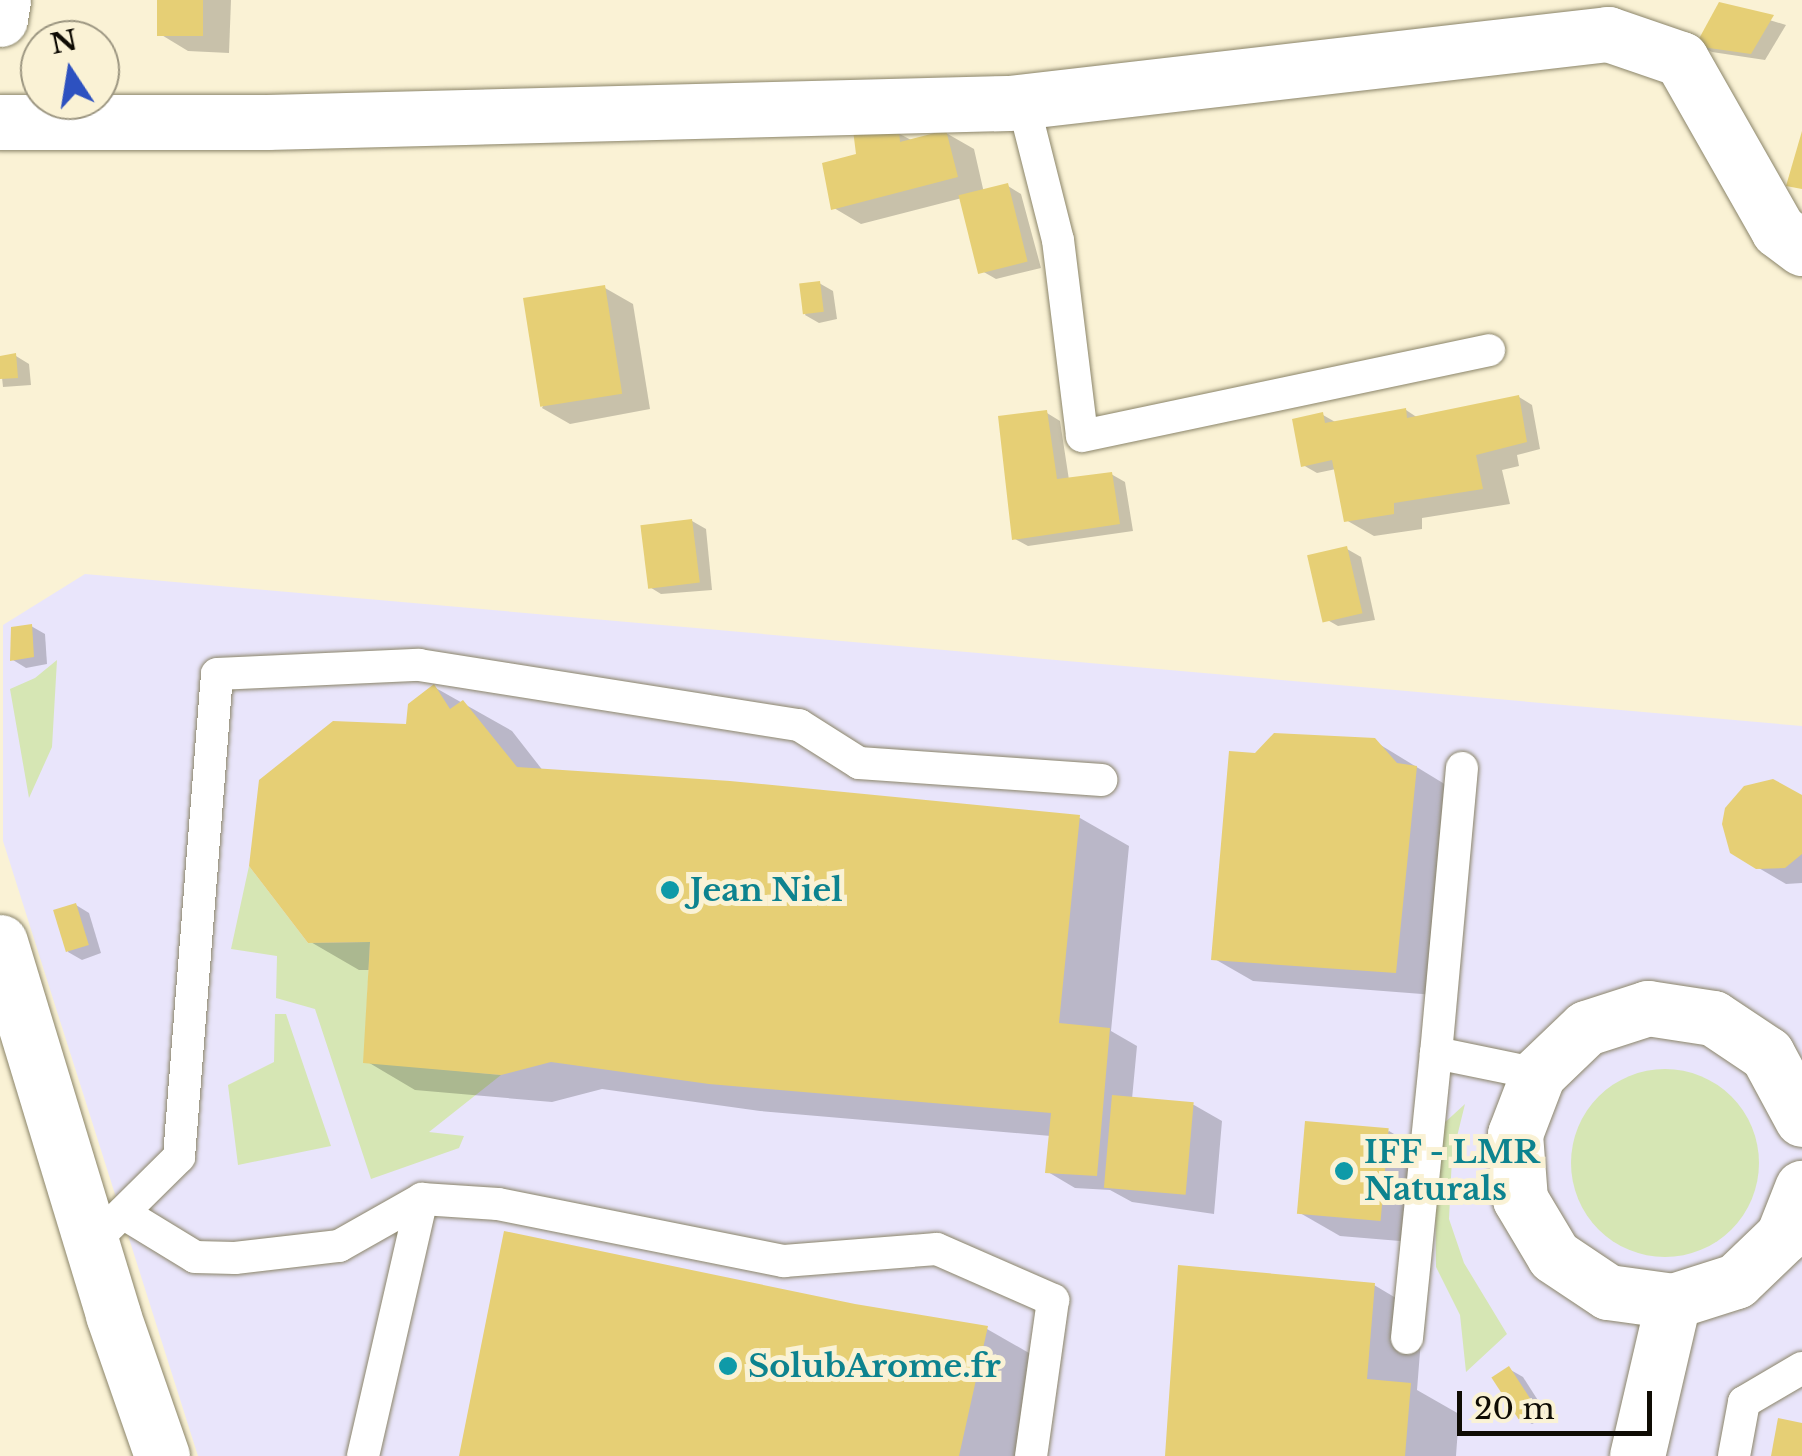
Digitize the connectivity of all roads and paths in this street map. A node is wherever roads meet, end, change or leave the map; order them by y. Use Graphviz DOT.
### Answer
graph roads {
  1 [pos="3,0"];
  2 [pos="0,19"];
  3 [pos="1023,102"];
  4 [pos="0,122"];
  5 [pos="1802,248"];
  6 [pos="1489,350"];
  7 [pos="1462,768"];
  8 [pos="1101,780"];
  9 [pos="0,942"];
  10 [pos="1436,1053"];
  11 [pos="1538,1074"];
  12 [pos="1802,1119"];
  13 [pos="1802,1188"];
  14 [pos="422,1199"];
  15 [pos="107,1229"];
  16 [pos="1673,1301"];
  17 [pos="1406,1338"];
  18 [pos="1802,1368"];
  19 [pos="162,1456"];
  20 [pos="363,1456"];
  21 [pos="1031,1456"];
  22 [pos="1637,1456"];
  23 [pos="1734,1456"];
  1 -- 2 [label="street"];
  3 -- 4 [label="street"];
  3 -- 5 [label="street"];
  3 -- 6 [label="lane"];
  7 -- 10 [label="lane"];
  8 -- 15 [label="lane"];
  9 -- 15 [label="street"];
  10 -- 11 [label="lane"];
  10 -- 17 [label="lane"];
  11 -- 12 [label="street"];
  11 -- 16 [label="street"];
  13 -- 16 [label="street"];
  14 -- 15 [label="lane"];
  14 -- 20 [label="lane"];
  14 -- 21 [label="lane"];
  15 -- 19 [label="street"];
  16 -- 22 [label="street"];
  18 -- 23 [label="lane"];
}
